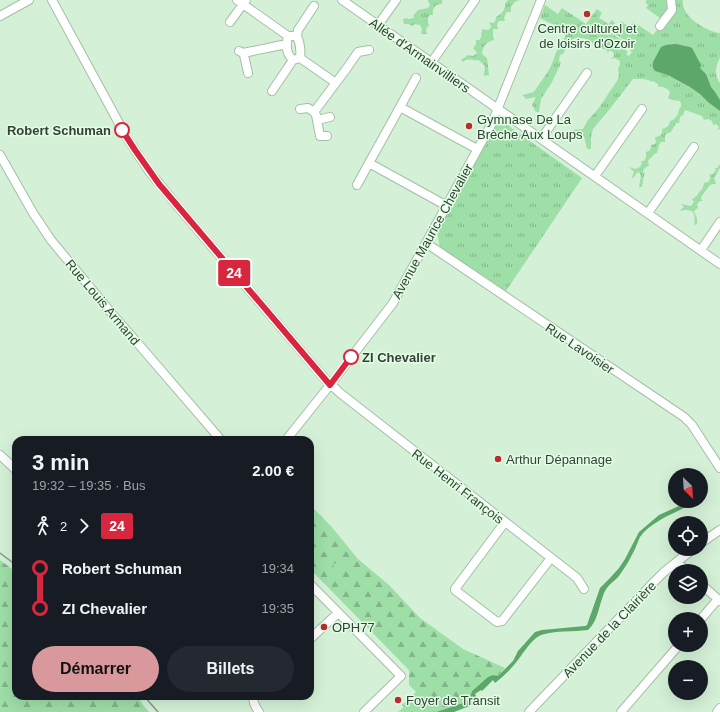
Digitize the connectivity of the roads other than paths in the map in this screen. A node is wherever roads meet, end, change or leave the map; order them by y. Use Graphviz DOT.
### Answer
graph roads {
  1 [pos="29,0"];
  2 [pos="52,0"];
  3 [pos="342,0"];
  4 [pos="396,0"];
  5 [pos="475,0"];
  6 [pos="541,0"];
  7 [pos="671,0"];
  8 [pos="242,1"];
  9 [pos="314,6"];
  10 [pos="0,16"];
  11 [pos="230,22"];
  12 [pos="378,25"];
  13 [pos="660,26"];
  14 [pos="292,36"];
  15 [pos="287,45"];
  16 [pos="369,50"];
  17 [pos="296,59"];
  18 [pos="431,62"];
  19 [pos="248,73"];
  20 [pos="587,74"];
  21 [pos="416,78"];
  22 [pos="336,83"];
  23 [pos="272,91"];
  24 [pos="400,107"];
  25 [pos="300,109"];
  26 [pos="498,109"];
  27 [pos="642,109"];
  28 [pos="316,116"];
  29 [pos="330,117"];
  30 [pos="327,136"];
  31 [pos="541,139"];
  32 [pos="694,147"];
  33 [pos="477,149"];
  34 [pos="0,155"];
  35 [pos="369,163"];
  36 [pos="595,176"];
  37 [pos="357,185"];
  38 [pos="447,206"];
  39 [pos="648,213"];
  40 [pos="720,222"];
  41 [pos="426,243"];
  42 [pos="701,250"];
  43 [pos="720,264"];
  44 [pos="330,385"];
  45 [pos="218,436"];
  46 [pos="289,436"];
  47 [pos="0,455"];
  48 [pos="12,466"];
  49 [pos="720,468"];
  50 [pos="505,522"];
  51 [pos="720,530"];
  52 [pos="708,538"];
  53 [pos="684,556"];
  54 [pos="551,558"];
  55 [pos="677,562"];
  56 [pos="314,588"];
  57 [pos="584,589"];
  58 [pos="708,590"];
  59 [pos="719,600"];
  60 [pos="708,612"];
  61 [pos="338,613"];
  62 [pos="314,636"];
  63 [pos="673,652"];
  64 [pos="254,700"];
  65 [pos="720,708"];
  66 [pos="259,712"];
  67 [pos="364,712"];
  68 [pos="529,712"];
  69 [pos="621,712"];
  70 [pos="717,712"];
  1 -- 10 [label="street"];
  2 -- 44 [label="street, Rue Henri François"];
  3 -- 12 [label="street, Allée d'Armainvilliers"];
  4 -- 12 [label="street"];
  5 -- 18 [label="street"];
  6 -- 26 [label="street, Avenue Maurice Chevalier"];
  7 -- 13 [label="street"];
  8 -- 11 [label="street"];
  8 -- 14 [label="street"];
  9 -- 14 [label="street"];
  12 -- 18 [label="street, Allée d'Armainvilliers"];
  14 -- 15 [label="street"];
  14 -- 17 [label="street"];
  15 -- 17 [label="street"];
  15 -- 19 [label="street"];
  16 -- 22 [label="street"];
  17 -- 22 [label="street"];
  17 -- 23 [label="street"];
  18 -- 26 [label="street, Allée d'Armainvilliers"];
  20 -- 31 [label="street"];
  21 -- 24 [label="street"];
  22 -- 28 [label="street"];
  24 -- 33 [label="street"];
  24 -- 35 [label="street"];
  25 -- 28 [label="street"];
  26 -- 31 [label="street, Allée d'Armainvilliers"];
  26 -- 33 [label="street, Avenue Maurice Chevalier"];
  27 -- 36 [label="street"];
  28 -- 29 [label="street"];
  28 -- 30 [label="street"];
  31 -- 36 [label="street, Allée d'Armainvilliers"];
  32 -- 39 [label="street"];
  33 -- 38 [label="street, Avenue Maurice Chevalier"];
  34 -- 45 [label="street, Rue Louis Armand"];
  35 -- 37 [label="street"];
  35 -- 38 [label="street"];
  36 -- 39 [label="street, Allée d'Armainvilliers"];
  38 -- 41 [label="street, Avenue Maurice Chevalier"];
  39 -- 42 [label="street, Allée d'Armainvilliers"];
  40 -- 42 [label="street"];
  41 -- 44 [label="street, Avenue Maurice Chevalier"];
  41 -- 49 [label="street, Rue Lavoisier"];
  42 -- 43 [label="street, Allée d'Armainvilliers"];
  44 -- 46 [label="street, Avenue Maurice Chevalier"];
  44 -- 50 [label="street, Rue Henri François"];
  47 -- 48 [label="street"];
  50 -- 54 [label="street, Rue Henri François"];
  50 -- 54 [label="street"];
  51 -- 52 [label="street"];
  53 -- 55 [label="street, Avenue de la Clairière"];
  54 -- 57 [label="street, Rue Henri François"];
  55 -- 68 [label="street, Avenue de la Clairière"];
  56 -- 61 [label="street"];
  58 -- 59 [label="street"];
  59 -- 60 [label="street"];
  61 -- 62 [label="street"];
  61 -- 67 [label="street"];
  63 -- 69 [label="street"];
  64 -- 66 [label="street"];
  65 -- 70 [label="street"];
}
